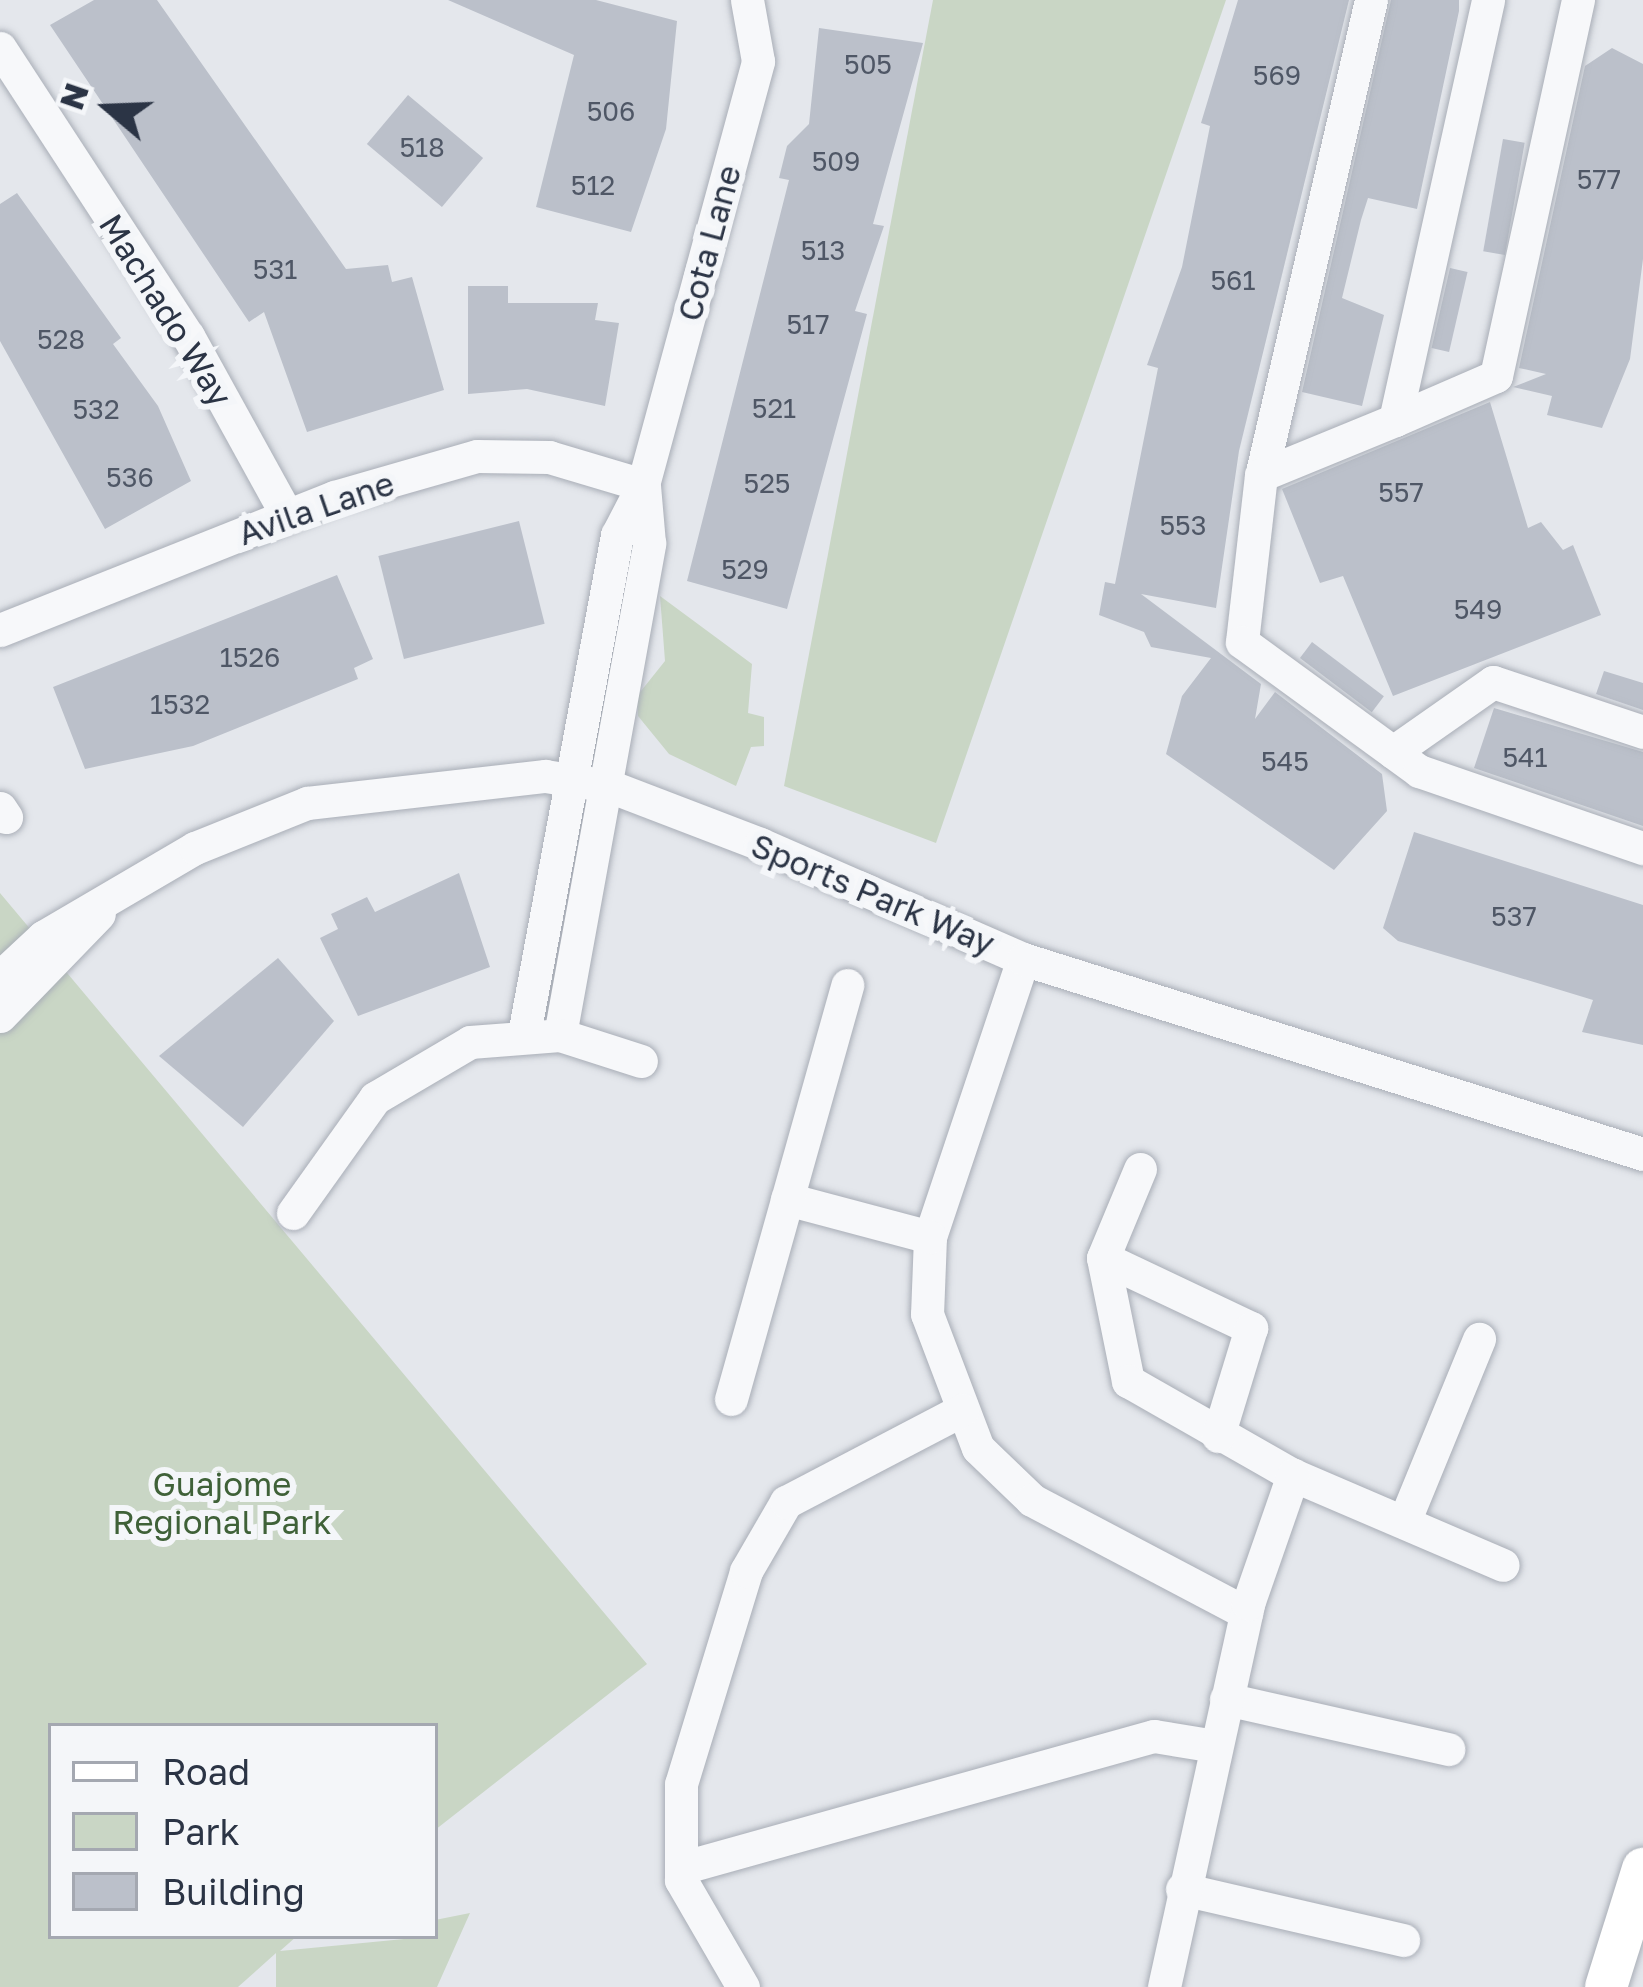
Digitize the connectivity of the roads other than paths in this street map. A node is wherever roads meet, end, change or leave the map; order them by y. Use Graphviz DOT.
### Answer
graph roads {
  1 [pos="747,0"];
  2 [pos="1372,0"];
  3 [pos="1488,0"];
  4 [pos="1578,0"];
  5 [pos="0,48"];
  6 [pos="1395,420"];
  7 [pos="1261,475"];
  8 [pos="644,485"];
  9 [pos="287,515"];
  10 [pos="0,630"];
  11 [pos="1643,732"];
  12 [pos="1394,752"];
  13 [pos="568,780"];
  14 [pos="609,786"];
  15 [pos="1643,848"];
  16 [pos="108,903"];
  17 [pos="1023,959"];
  18 [pos="0,977"];
  19 [pos="847,985"];
  20 [pos="0,1016"];
  21 [pos="524,1034"];
  22 [pos="560,1035"];
  23 [pos="641,1060"];
  24 [pos="1643,1154"];
  25 [pos="1141,1168"];
  26 [pos="787,1198"];
  27 [pos="293,1213"];
  28 [pos="930,1237"];
  29 [pos="1102,1258"];
  30 [pos="1479,1339"];
  31 [pos="731,1399"];
  32 [pos="962,1410"];
  33 [pos="1218,1436"];
  34 [pos="1293,1474"];
  35 [pos="1404,1522"];
  36 [pos="1503,1564"];
  37 [pos="1246,1613"];
  38 [pos="1226,1699"];
  39 [pos="1215,1746"];
  40 [pos="1448,1749"];
  41 [pos="681,1868"];
  42 [pos="1643,1869"];
  43 [pos="1182,1889"];
  44 [pos="1403,1940"];
  45 [pos="1155,1985"];
  46 [pos="743,1987"];
  47 [pos="1606,1987"];
  1 -- 8 [label="street, Cota Lane"];
  2 -- 7 [label="street"];
  3 -- 6 [label="street"];
  4 -- 6 [label="street"];
  5 -- 9 [label="street, Machado Way"];
  6 -- 7 [label="street"];
  7 -- 12 [label="street"];
  8 -- 9 [label="street, Avila Lane"];
  8 -- 13 [label="street, Cota Lane"];
  8 -- 14 [label="street, Cota Lane"];
  9 -- 10 [label="street, Avila Lane"];
  11 -- 12 [label="street"];
  12 -- 15 [label="street"];
  13 -- 14 [label="street, Sports Park Way"];
  13 -- 16 [label="street, Sports Park Way"];
  13 -- 21 [label="street, Cota Lane"];
  14 -- 17 [label="street, Sports Park Way"];
  14 -- 22 [label="street, Cota Lane"];
  16 -- 18 [label="street, Sports Park Way"];
  16 -- 20 [label="street, Sports Park Way"];
  17 -- 24 [label="street, Sports Park Way"];
  17 -- 28 [label="street"];
  19 -- 26 [label="street"];
  21 -- 22 [label="street"];
  21 -- 27 [label="street"];
  22 -- 23 [label="street"];
  25 -- 29 [label="street"];
  26 -- 28 [label="street"];
  26 -- 31 [label="street"];
  28 -- 32 [label="street"];
  29 -- 33 [label="street"];
  29 -- 33 [label="street"];
  30 -- 35 [label="street"];
  32 -- 37 [label="street"];
  32 -- 41 [label="street"];
  33 -- 34 [label="street"];
  34 -- 35 [label="street"];
  34 -- 37 [label="street"];
  35 -- 36 [label="street"];
  37 -- 38 [label="street"];
  38 -- 39 [label="street"];
  38 -- 40 [label="street"];
  39 -- 41 [label="street"];
  39 -- 43 [label="street"];
  41 -- 46 [label="street"];
  42 -- 47 [label="main road"];
  43 -- 44 [label="street"];
  43 -- 45 [label="street"];
}
